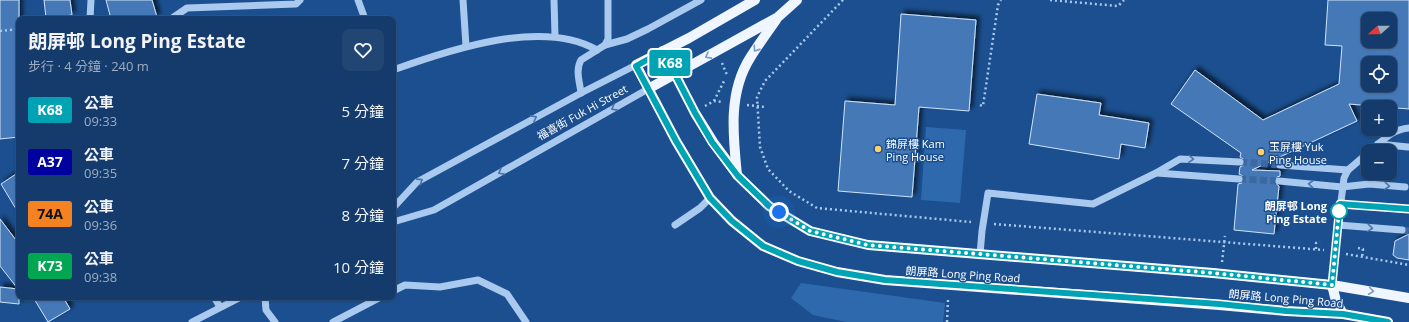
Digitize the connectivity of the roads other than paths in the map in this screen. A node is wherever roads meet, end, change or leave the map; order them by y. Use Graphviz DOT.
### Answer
graph roads {
  1 [pos="91,0"];
  2 [pos="300,0"];
  3 [pos="358,0"];
  4 [pos="463,0"];
  5 [pos="554,0"];
  6 [pos="608,0"];
  7 [pos="701,0"];
  8 [pos="756,0"];
  9 [pos="797,0"];
  10 [pos="690,3"];
  11 [pos="90,16"];
  12 [pos="175,16"];
  13 [pos="364,16"];
  14 [pos="778,17"];
  15 [pos="555,36"];
  16 [pos="605,45"];
  17 [pos="466,46"];
  18 [pos="597,50"];
  19 [pos="663,51"];
  20 [pos="636,66"];
  21 [pos="396,69"];
  22 [pos="675,74"];
  23 [pos="648,89"];
  24 [pos="581,93"];
  25 [pos="1409,128"];
  26 [pos="1378,144"];
  27 [pos="1397,146"];
  28 [pos="1408,147"];
  29 [pos="1361,159"];
  30 [pos="1240,162"];
  31 [pos="1280,165"];
  32 [pos="1348,170"];
  33 [pos="1156,173"];
  34 [pos="738,176"];
  35 [pos="1238,179"];
  36 [pos="1279,182"];
  37 [pos="1342,186"];
  38 [pos="1405,187"];
  39 [pos="710,198"];
  40 [pos="1340,204"];
  41 [pos="396,205"];
  42 [pos="1403,209"];
  43 [pos="396,221"];
  44 [pos="675,225"];
  45 [pos="1338,225"];
  46 [pos="1402,230"];
  47 [pos="980,254"];
  48 [pos="1332,285"];
  49 [pos="396,290"];
  50 [pos="1409,298"];
  51 [pos="216,300"];
  52 [pos="235,300"];
  53 [pos="266,300"];
  54 [pos="375,300"];
  55 [pos="220,308"];
  56 [pos="1343,314"];
  57 [pos="192,322"];
  58 [pos="275,322"];
  59 [pos="333,322"];
  60 [pos="526,322"];
  61 [pos="1388,322"];
  1 -- 11 [label="street"];
  2 -- 12 [label="street"];
  3 -- 13 [label="street"];
  4 -- 17 [label="street"];
  5 -- 15 [label="street"];
  6 -- 16 [label="street"];
  7 -- 10 [label="street"];
  8 -- 19 [label="main road, 福喜街 Fuk Hi Street"];
  9 -- 14 [label="main road, 福喜街 Fuk Hi Street"];
  10 -- 16 [label="street"];
  14 -- 22 [label="main road, 福喜街 Fuk Hi Street, one-way"];
  14 -- 34 [label="main road, one-way"];
  15 -- 17 [label="street"];
  15 -- 18 [label="street"];
  16 -- 18 [label="street"];
  17 -- 21 [label="street"];
  18 -- 24 [label="street"];
  19 -- 20 [label="main road, 福喜街 Fuk Hi Street"];
  19 -- 22 [label="main road, 朗屏路 Long Ping Road"];
  20 -- 23 [label="main road, 朗屏路 Long Ping Road"];
  20 -- 24 [label="street, 福喜街 Fuk Hi Street"];
  22 -- 23 [label="main road, 福喜街 Fuk Hi Street"];
  22 -- 34 [label="main road, 朗屏路 Long Ping Road"];
  23 -- 39 [label="main road, 朗屏路 Long Ping Road"];
  23 -- 43 [label="street, 福喜街 Fuk Hi Street, one-way"];
  41 -- 24 [label="street, 福喜街 Fuk Hi Street, one-way"];
  25 -- 26 [label="street"];
  27 -- 28 [label="street"];
  29 -- 32 [label="street"];
  33 -- 30 [label="street, one-way"];
  31 -- 32 [label="street"];
  32 -- 37 [label="street"];
  33 -- 35 [label="street"];
  33 -- 47 [label="street"];
  34 -- 47 [label="main road, 朗屏路 Long Ping Road"];
  37 -- 36 [label="street, one-way"];
  37 -- 38 [label="street, one-way"];
  37 -- 40 [label="street"];
  39 -- 44 [label="street"];
  39 -- 56 [label="main road, 朗屏路 Long Ping Road"];
  40 -- 42 [label="street"];
  40 -- 45 [label="street"];
  45 -- 46 [label="street, one-way"];
  45 -- 48 [label="street"];
  47 -- 48 [label="main road, 朗屏路 Long Ping Road"];
  48 -- 50 [label="main road, 朗屏路 Long Ping Road, one-way"];
  48 -- 56 [label="main road"];
  49 -- 60 [label="street"];
  51 -- 55 [label="street"];
  52 -- 55 [label="street"];
  53 -- 58 [label="street"];
  54 -- 59 [label="street"];
  55 -- 57 [label="street"];
  56 -- 61 [label="main road, 朗屏路 Long Ping Road"];
}
